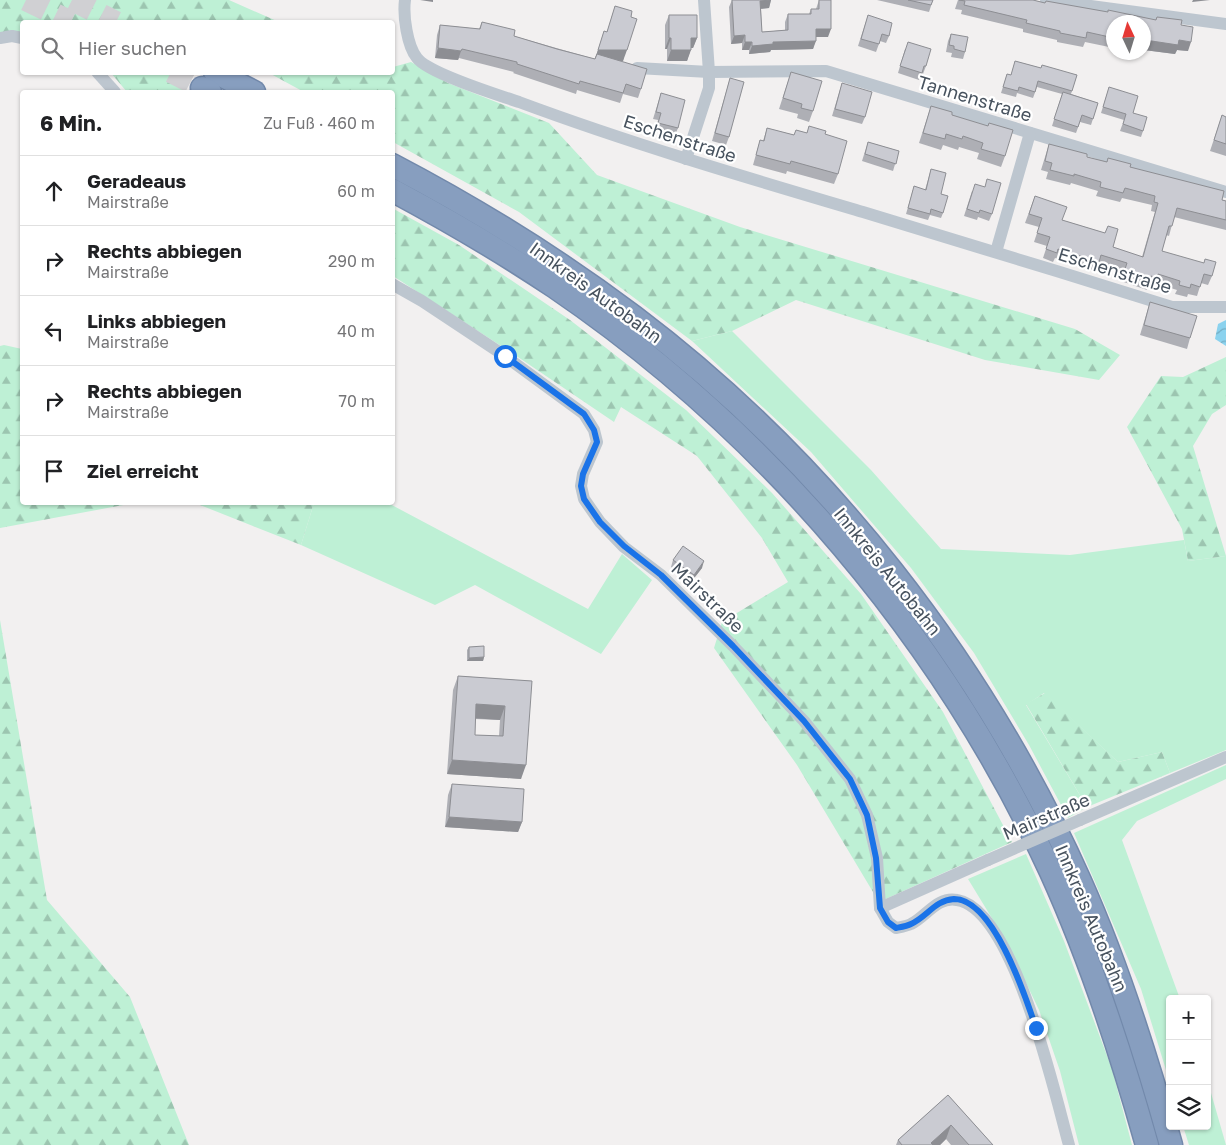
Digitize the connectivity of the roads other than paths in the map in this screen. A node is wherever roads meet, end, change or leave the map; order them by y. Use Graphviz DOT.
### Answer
graph roads {
  1 [pos="405,0"];
  2 [pos="704,0"];
  3 [pos="1046,0"];
  4 [pos="1226,24"];
  5 [pos="0,38"];
  6 [pos="20,38"];
  7 [pos="637,68"];
  8 [pos="709,72"];
  9 [pos="100,75"];
  10 [pos="209,84"];
  11 [pos="113,90"];
  12 [pos="243,90"];
  13 [pos="1030,132"];
  14 [pos="686,159"];
  15 [pos="395,167"];
  16 [pos="395,192"];
  17 [pos="1226,192"];
  18 [pos="996,252"];
  19 [pos="395,286"];
  20 [pos="1226,307"];
  21 [pos="1226,757"];
  22 [pos="880,908"];
  23 [pos="1069,1145"];
  24 [pos="1148,1145"];
  25 [pos="1171,1145"];
  1 -- 14 [label="street, Eschenstraße"];
  2 -- 8 [label="street"];
  3 -- 4 [label="street"];
  5 -- 6 [label="street"];
  7 -- 8 [label="street, Tannenstraße"];
  8 -- 13 [label="street, Tannenstraße"];
  8 -- 14 [label="street"];
  9 -- 11 [label="street"];
  10 -- 12 [label="highway"];
  13 -- 17 [label="street, Tannenstraße"];
  13 -- 18 [label="street"];
  14 -- 18 [label="street, Eschenstraße"];
  15 -- 25 [label="highway, Innkreis Autobahn"];
  16 -- 24 [label="highway, Innkreis Autobahn"];
  18 -- 20 [label="street, Eschenstraße"];
  19 -- 22 [label="street, Mairstraße"];
  21 -- 22 [label="street, Mairstraße, bridge"];
  22 -- 23 [label="street"];
}
